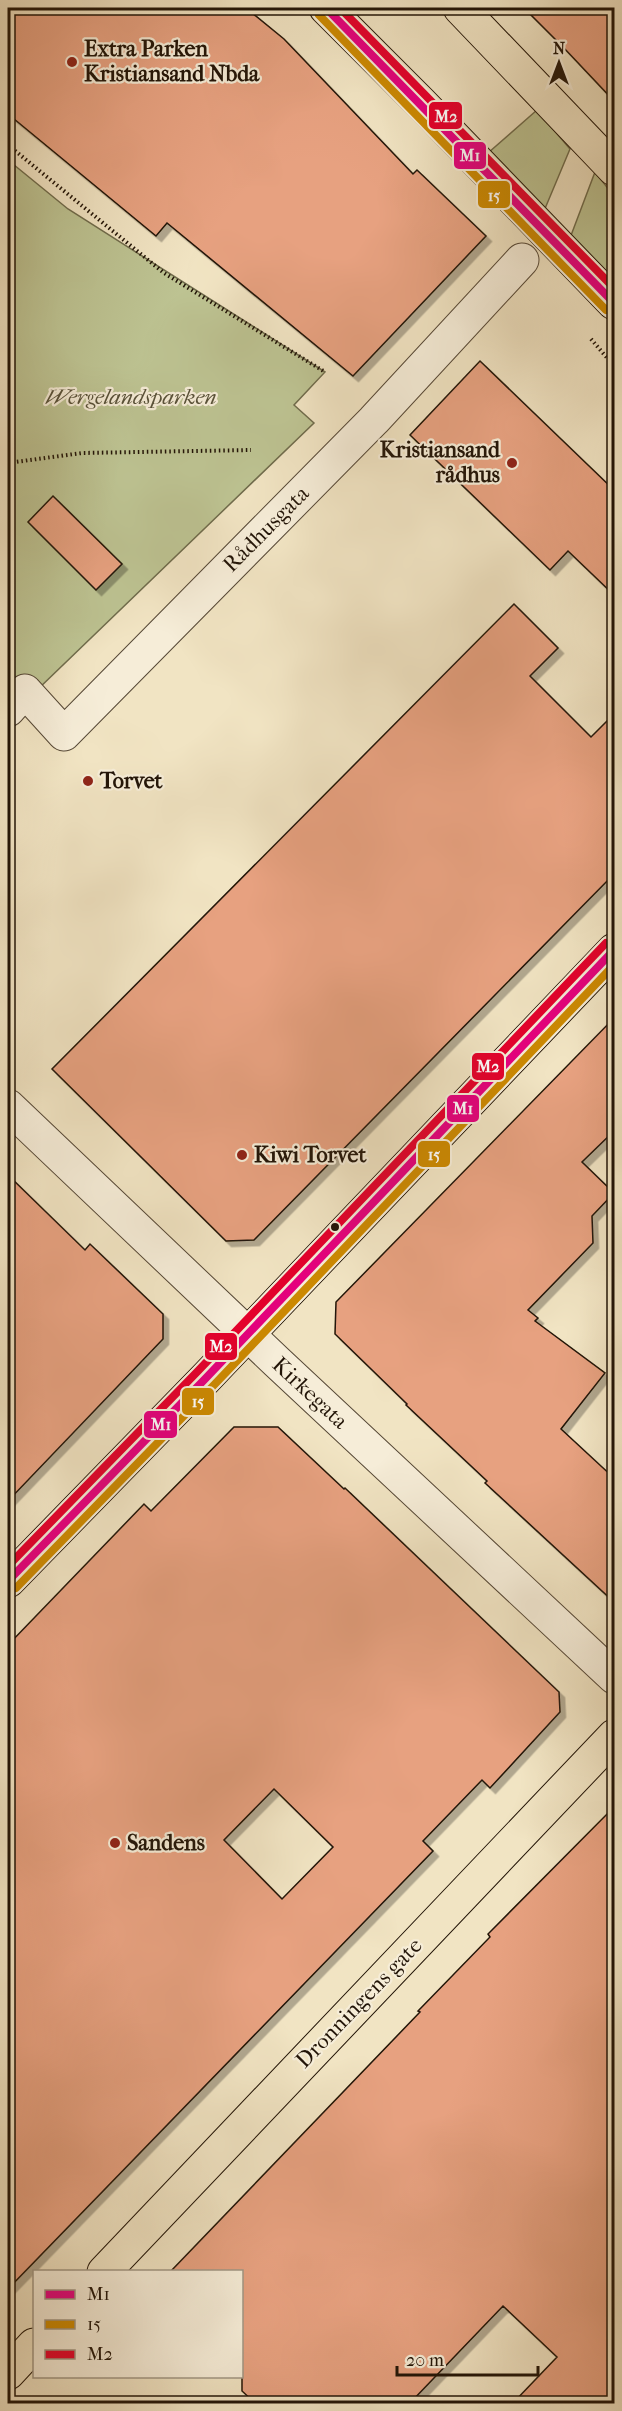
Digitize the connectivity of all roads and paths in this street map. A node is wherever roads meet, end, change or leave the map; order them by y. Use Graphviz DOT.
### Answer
graph roads {
  1 [pos="326,8"];
  2 [pos="460,8"];
  3 [pos="8,145"];
  4 [pos="615,169"];
  5 [pos="522,260"];
  6 [pos="615,303"];
  7 [pos="325,372"];
  8 [pos="251,450"];
  9 [pos="8,463"];
  10 [pos="8,710"];
  11 [pos="615,950"];
  12 [pos="8,1107"];
  13 [pos="248,1334"];
  14 [pos="8,1581"];
  15 [pos="615,1677"];
  16 [pos="615,1736"];
  17 [pos="105,2270"];
  18 [pos="33,2345"];
  19 [pos="8,2373"];
  1 -- 6 [label="main road"];
  2 -- 4 [label="main road"];
  3 -- 7 [label="path"];
  5 -- 10 [label="street, Rådhusgata"];
  8 -- 9 [label="path"];
  11 -- 13 [label="main road"];
  12 -- 13 [label="street, Kirkegata"];
  13 -- 14 [label="main road"];
  13 -- 15 [label="street, Kirkegata"];
  16 -- 17 [label="main road, Dronningens gate"];
  18 -- 19 [label="main road"];
}
